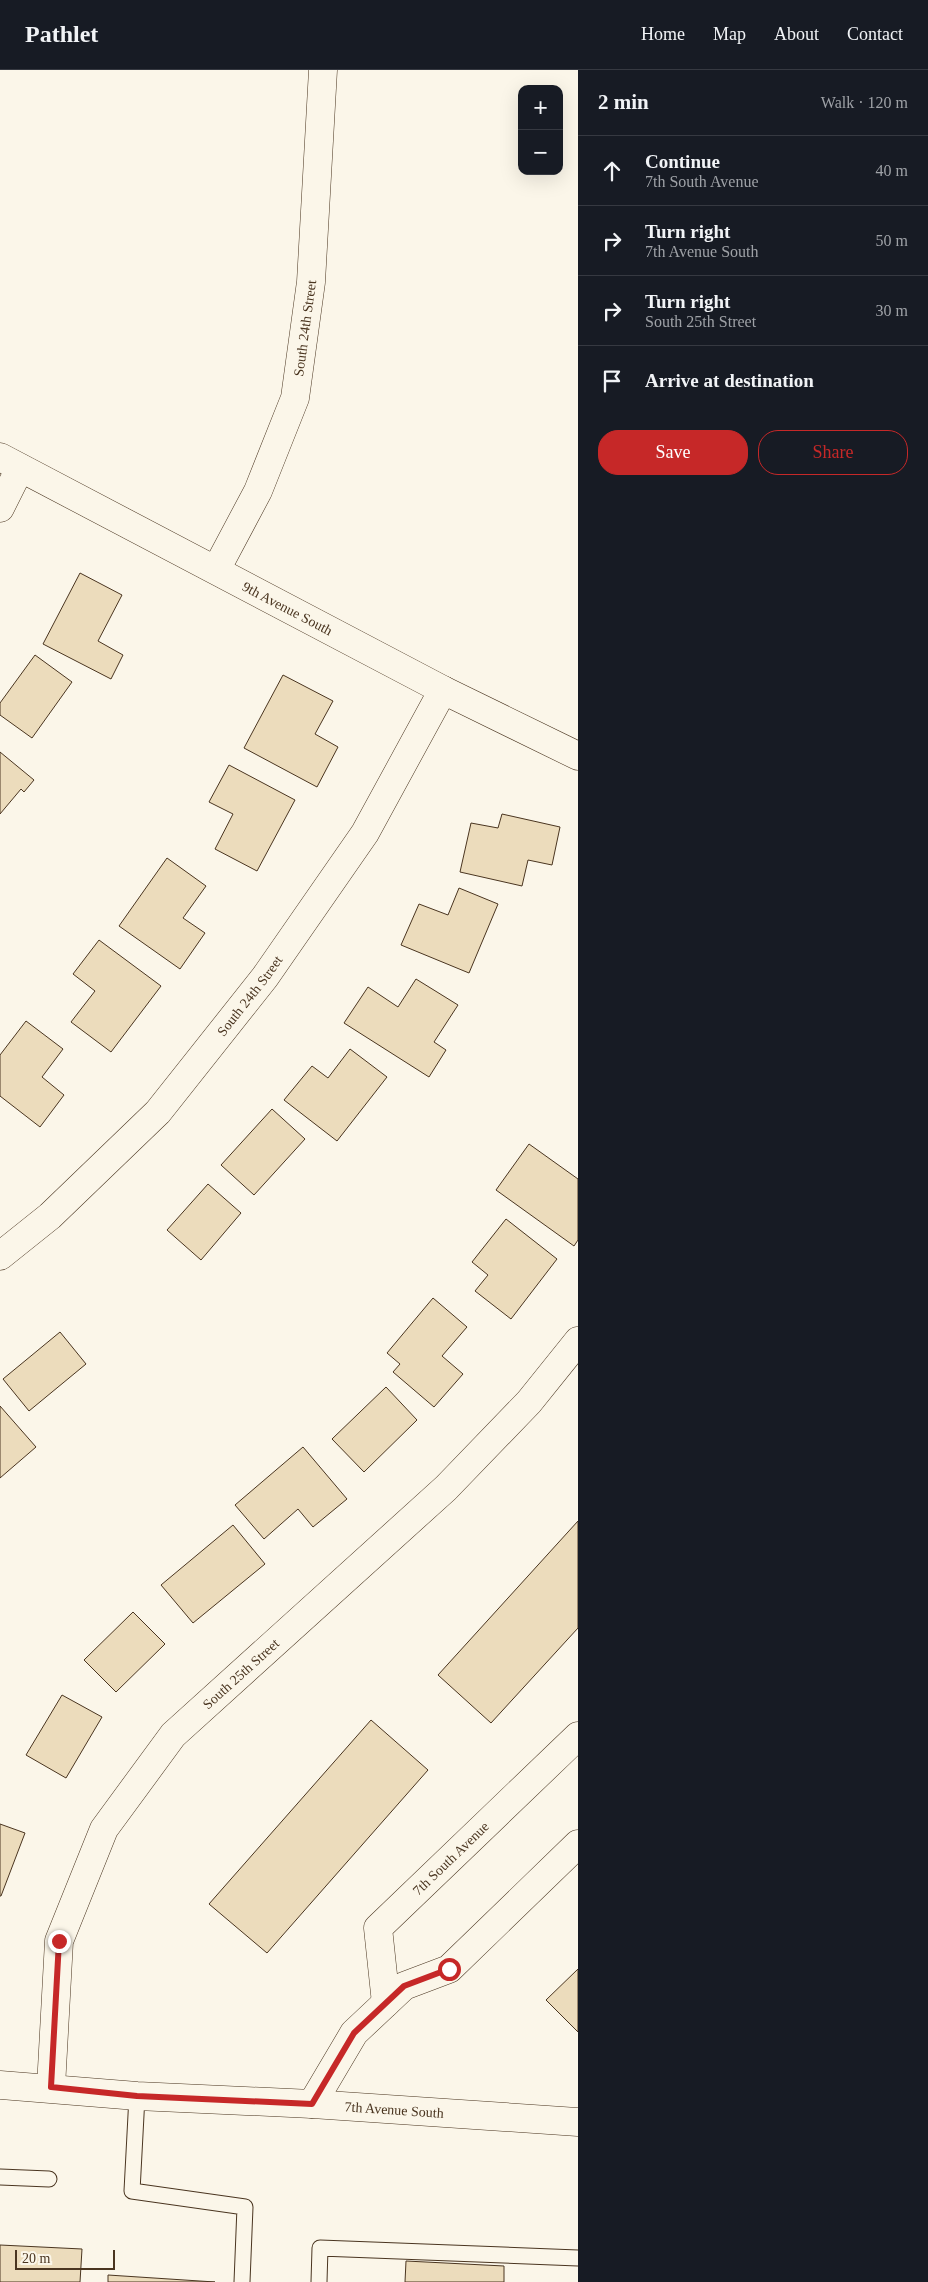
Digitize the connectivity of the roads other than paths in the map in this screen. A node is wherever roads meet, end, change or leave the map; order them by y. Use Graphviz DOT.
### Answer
graph roads {
  1 [pos="323,70"];
  2 [pos="10,462"];
  3 [pos="0,508"];
  4 [pos="216,570"];
  5 [pos="443,690"];
  6 [pos="578,756"];
  7 [pos="0,1256"];
  8 [pos="578,1341"];
  9 [pos="578,1736"];
  10 [pos="578,1844"];
  11 [pos="386,2003"];
  12 [pos="0,2085"];
  13 [pos="51,2087"];
  14 [pos="137,2096"];
  15 [pos="312,2104"];
  16 [pos="578,2122"];
  17 [pos="0,2177"];
  18 [pos="49,2179"];
  19 [pos="578,2258"];
  20 [pos="242,2282"];
  21 [pos="319,2282"];
  1 -- 4 [label="street, South 24th Street"];
  2 -- 3 [label="street"];
  2 -- 4 [label="street, 9th Avenue South"];
  4 -- 5 [label="street, 9th Avenue South"];
  5 -- 6 [label="street, 9th Avenue South"];
  5 -- 7 [label="street, South 24th Street"];
  8 -- 13 [label="street, South 25th Street"];
  9 -- 11 [label="street, 7th South Avenue"];
  10 -- 11 [label="street"];
  11 -- 15 [label="street"];
  12 -- 13 [label="street, 7th Avenue South"];
  13 -- 14 [label="street, 7th Avenue South"];
  14 -- 15 [label="street, 7th Avenue South"];
  14 -- 20 [label="lane"];
  15 -- 16 [label="street, 7th Avenue South"];
  17 -- 18 [label="lane"];
  19 -- 21 [label="lane"];
}
